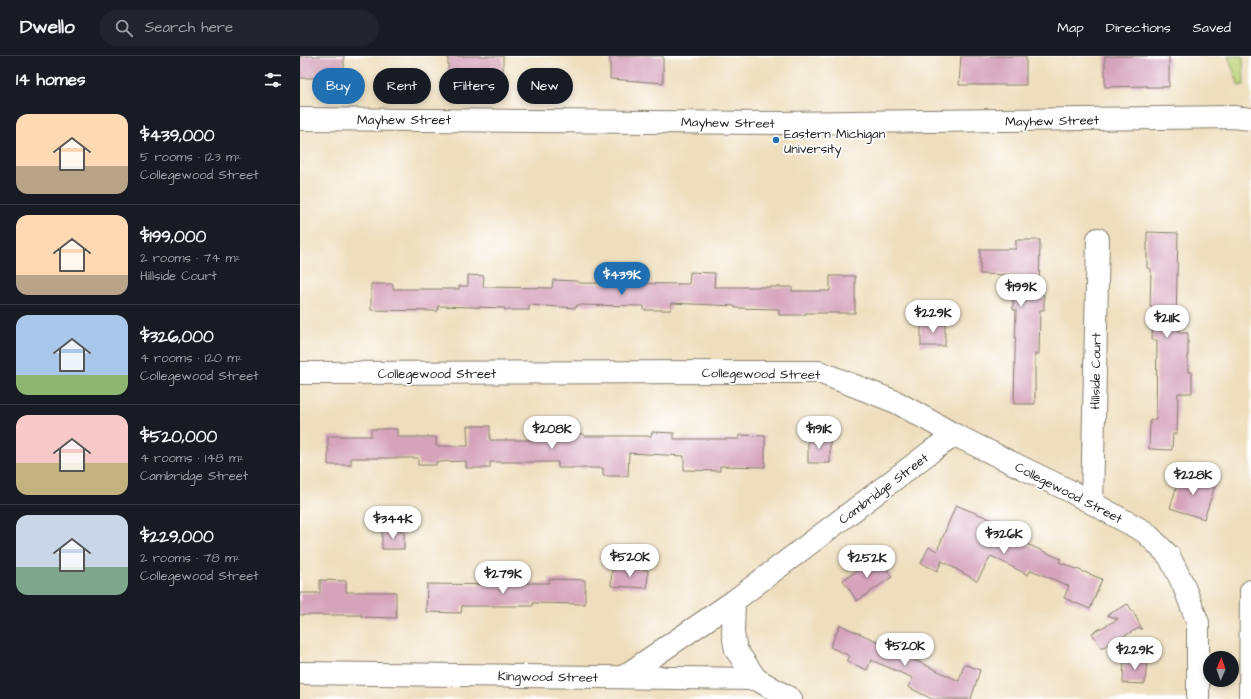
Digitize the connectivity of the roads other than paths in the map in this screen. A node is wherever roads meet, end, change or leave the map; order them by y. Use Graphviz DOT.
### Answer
graph roads {
  1 [pos="300,119"];
  2 [pos="1251,119"];
  3 [pos="1098,239"];
  4 [pos="300,373"];
  5 [pos="955,435"];
  6 [pos="1092,503"];
  7 [pos="1251,591"];
  8 [pos="734,601"];
  9 [pos="300,673"];
  10 [pos="623,677"];
  11 [pos="756,679"];
  12 [pos="791,699"];
  13 [pos="1198,699"];
  14 [pos="1250,699"];
  1 -- 2 [label="street, Mayhew Street"];
  3 -- 6 [label="street, Hillside Court"];
  4 -- 5 [label="street, Collegewood Street"];
  5 -- 6 [label="street, Collegewood Street"];
  5 -- 8 [label="street, Cambridge Street"];
  6 -- 13 [label="street, Collegewood Street"];
  7 -- 14 [label="street"];
  8 -- 10 [label="street, Cambridge Street"];
  8 -- 11 [label="street"];
  9 -- 10 [label="street, Kingwood Street"];
  10 -- 11 [label="street, Kingwood Street"];
  11 -- 12 [label="street, Kingwood Street"];
}
